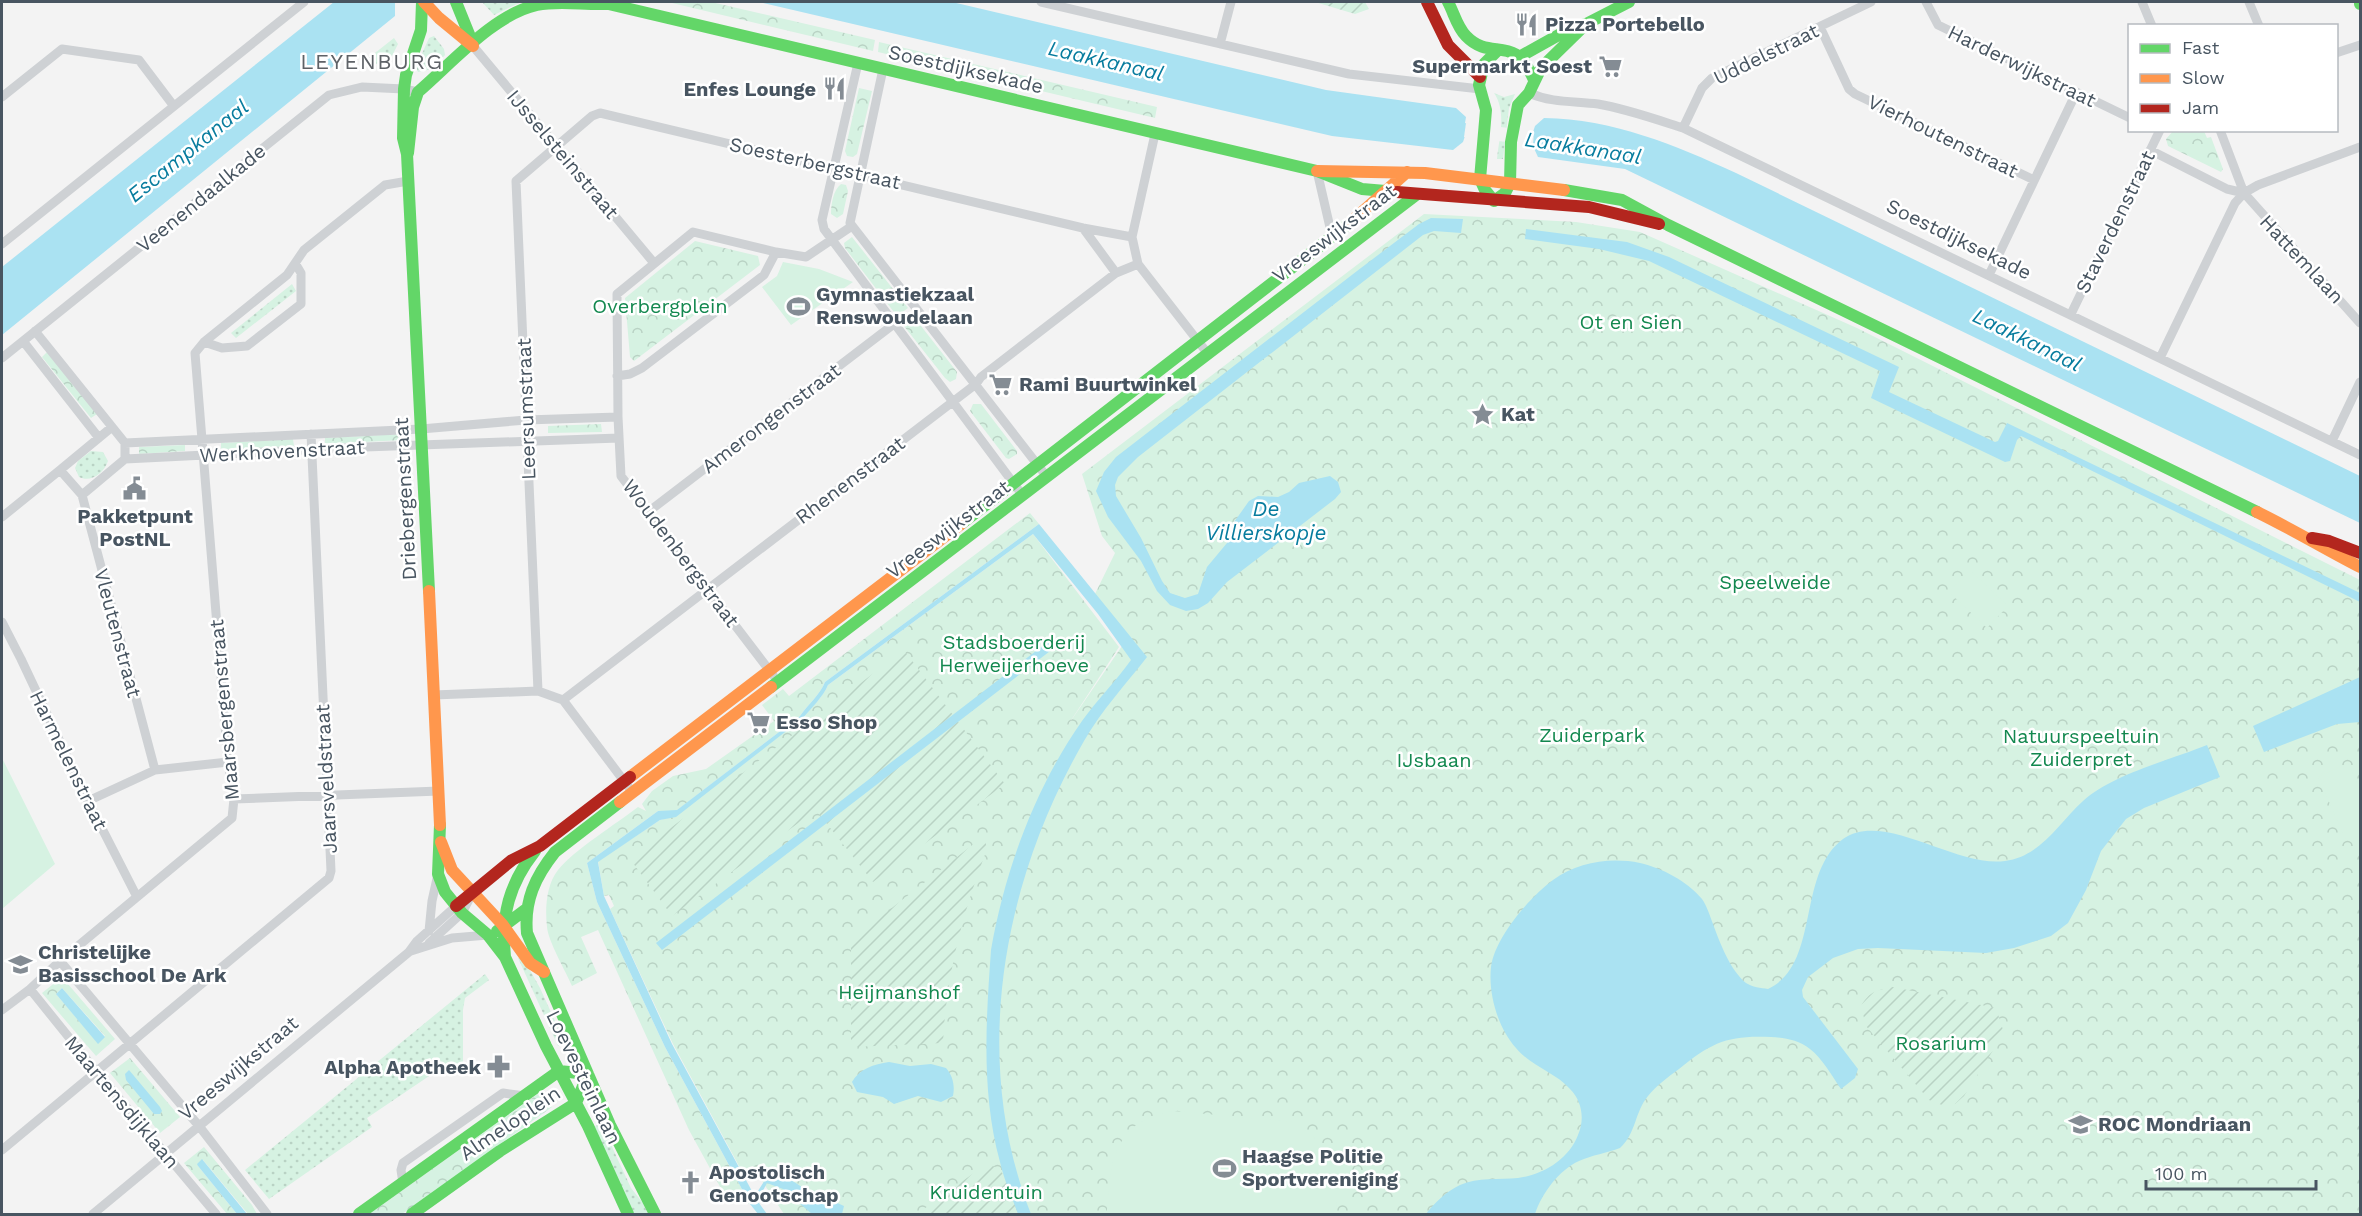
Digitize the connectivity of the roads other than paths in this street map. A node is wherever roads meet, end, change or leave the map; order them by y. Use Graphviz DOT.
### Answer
graph roads {
  1 [pos="304,2"];
  2 [pos="423,2"];
  3 [pos="456,2"];
  4 [pos="1041,2"];
  5 [pos="1230,2"];
  6 [pos="1427,2"];
  7 [pos="1448,2"];
  8 [pos="1629,2"];
  9 [pos="1871,2"];
  10 [pos="1926,2"];
  11 [pos="2142,2"];
  12 [pos="2249,2"];
  13 [pos="603,3"];
  14 [pos="1586,24"];
  15 [pos="2151,24"];
  16 [pos="2258,24"];
  17 [pos="1820,27"];
  18 [pos="1221,44"];
  19 [pos="2361,45"];
  20 [pos="473,46"];
  21 [pos="1498,50"];
  22 [pos="2338,53"];
  23 [pos="1521,56"];
  24 [pos="858,63"];
  25 [pos="884,69"];
  26 [pos="1534,80"];
  27 [pos="1481,88"];
  28 [pos="404,89"];
  29 [pos="418,92"];
  30 [pos="2076,93"];
  31 [pos="1526,96"];
  32 [pos="2,97"];
  33 [pos="173,105"];
  34 [pos="2128,117"];
  35 [pos="1683,128"];
  36 [pos="2159,132"];
  37 [pos="2221,132"];
  38 [pos="1155,134"];
  39 [pos="557,147"];
  40 [pos="2361,147"];
  41 [pos="2150,150"];
  42 [pos="408,154"];
  43 [pos="833,169"];
  44 [pos="1317,171"];
  45 [pos="1407,172"];
  46 [pos="859,175"];
  47 [pos="1479,178"];
  48 [pos="2034,180"];
  49 [pos="408,181"];
  50 [pos="1510,183"];
  51 [pos="1388,192"];
  52 [pos="2244,193"];
  53 [pos="1416,195"];
  54 [pos="1494,201"];
  55 [pos="1668,225"];
  56 [pos="852,226"];
  57 [pos="1083,228"];
  58 [pos="1332,236"];
  59 [pos="1132,237"];
  60 [pos="831,241"];
  61 [pos="2,244"];
  62 [pos="776,252"];
  63 [pos="295,263"];
  64 [pos="654,263"];
  65 [pos="1138,264"];
  66 [pos="1116,273"];
  67 [pos="1989,275"];
  68 [pos="2071,314"];
  69 [pos="2361,323"];
  70 [pos="894,324"];
  71 [pos="36,331"];
  72 [pos="23,340"];
  73 [pos="1198,341"];
  74 [pos="204,342"];
  75 [pos="1208,354"];
  76 [pos="2,358"];
  77 [pos="2160,358"];
  78 [pos="617,376"];
  79 [pos="2361,382"];
  80 [pos="975,384"];
  81 [pos="953,401"];
  82 [pos="618,417"];
  83 [pos="526,420"];
  84 [pos="112,428"];
  85 [pos="421,429"];
  86 [pos="311,434"];
  87 [pos="99,438"];
  88 [pos="619,438"];
  89 [pos="202,440"];
  90 [pos="527,441"];
  91 [pos="2332,441"];
  92 [pos="125,444"];
  93 [pos="422,445"];
  94 [pos="311,450"];
  95 [pos="2361,454"];
  96 [pos="202,455"];
  97 [pos="125,459"];
  98 [pos="1038,464"];
  99 [pos="60,470"];
  100 [pos="1047,477"];
  101 [pos="1013,483"];
  102 [pos="82,495"];
  103 [pos="1023,496"];
  104 [pos="648,512"];
  105 [pos="2,517"];
  106 [pos="2308,537"];
  107 [pos="2361,553"];
  108 [pos="2361,567"];
  109 [pos="707,590"];
  110 [pos="2,622"];
  111 [pos="769,670"];
  112 [pos="779,682"];
  113 [pos="538,691"];
  114 [pos="434,695"];
  115 [pos="563,700"];
  116 [pos="228,762"];
  117 [pos="155,771"];
  118 [pos="623,780"];
  119 [pos="438,791"];
  120 [pos="633,793"];
  121 [pos="326,795"];
  122 [pos="234,799"];
  123 [pos="88,801"];
  124 [pos="441,842"];
  125 [pos="540,846"];
  126 [pos="438,874"];
  127 [pos="472,893"];
  128 [pos="137,897"];
  129 [pos="459,910"];
  130 [pos="525,910"];
  131 [pos="503,927"];
  132 [pos="429,931"];
  133 [pos="488,935"];
  134 [pos="425,946"];
  135 [pos="409,952"];
  136 [pos="505,957"];
  137 [pos="60,961"];
  138 [pos="544,972"];
  139 [pos="30,989"];
  140 [pos="2,1010"];
  141 [pos="129,1043"];
  142 [pos="96,1071"];
  143 [pos="559,1071"];
  144 [pos="588,1074"];
  145 [pos="576,1103"];
  146 [pos="199,1126"];
  147 [pos="2,1150"];
  148 [pos="165,1155"];
  149 [pos="93,1215"];
  150 [pos="216,1215"];
  151 [pos="267,1215"];
  152 [pos="359,1215"];
  153 [pos="412,1215"];
  154 [pos="628,1215"];
  155 [pos="655,1215"];
  1 -- 33 [label="street"];
  2 -- 20 [label="main road"];
  2 -- 28 [label="main road, Driebergenstraat"];
  3 -- 20 [label="main road"];
  4 -- 18 [label="street"];
  5 -- 18 [label="street"];
  6 -- 27 [label="main road"];
  7 -- 21 [label="main road"];
  8 -- 14 [label="main road"];
  9 -- 17 [label="street, Uddelstraat"];
  10 -- 30 [label="street, Harderwijkstraat"];
  11 -- 15 [label="street"];
  12 -- 16 [label="street"];
  13 -- 20 [label="main road, Soestdijksekade"];
  13 -- 24 [label="main road, Soestdijksekade"];
  14 -- 23 [label="main road"];
  14 -- 26 [label="main road"];
  17 -- 35 [label="street, Uddelstraat"];
  17 -- 48 [label="street, Vierhoutenstraat"];
  18 -- 27 [label="street"];
  19 -- 22 [label="street"];
  20 -- 29 [label="main road"];
  20 -- 39 [label="street, IJsselsteinstraat"];
  21 -- 23 [label="main road"];
  21 -- 27 [label="main road"];
  23 -- 26 [label="main road"];
  24 -- 25 [label="main road, Soestdijksekade"];
  24 -- 43 [label="street"];
  25 -- 38 [label="main road, Soestdijksekade"];
  25 -- 46 [label="street"];
  26 -- 31 [label="main road"];
  27 -- 47 [label="main road"];
  28 -- 29 [label="street, Veenendaalkade"];
  28 -- 42 [label="main road, Driebergenstraat"];
  28 -- 71 [label="street, Veenendaalkade"];
  29 -- 42 [label="main road, Driebergenstraat"];
  30 -- 34 [label="street, Harderwijkstraat"];
  30 -- 48 [label="street"];
  31 -- 35 [label="street, Soestdijksekade"];
  31 -- 50 [label="main road"];
  32 -- 33 [label="street"];
  33 -- 61 [label="street"];
  35 -- 67 [label="street, Soestdijksekade"];
  36 -- 41 [label="street, Staverdenstraat"];
  37 -- 52 [label="street, Hattemlaan"];
  38 -- 44 [label="main road, Soestdijksekade"];
  38 -- 59 [label="street"];
  39 -- 43 [label="street, Soesterbergstraat"];
  39 -- 64 [label="street, IJsselsteinstraat"];
  39 -- 83 [label="street, Leersumstraat"];
  40 -- 52 [label="street"];
  41 -- 52 [label="street, Hattemlaan"];
  41 -- 68 [label="street, Staverdenstraat"];
  42 -- 49 [label="main road, Driebergenstraat"];
  43 -- 46 [label="street, Soesterbergstraat"];
  43 -- 60 [label="street"];
  44 -- 45 [label="main road, Soestdijksekade"];
  44 -- 51 [label="main road, Soestdijksekade"];
  44 -- 58 [label="street, Vreeswijkstraat"];
  45 -- 47 [label="main road, Soestdijksekade"];
  45 -- 51 [label="main road, Vreeswijkstraat"];
  46 -- 56 [label="street"];
  46 -- 57 [label="street, Soesterbergstraat"];
  47 -- 50 [label="main road, Soestdijksekade"];
  47 -- 54 [label="main road"];
  48 -- 67 [label="street"];
  49 -- 63 [label="street"];
  49 -- 85 [label="main road, Driebergenstraat"];
  50 -- 54 [label="main road"];
  50 -- 55 [label="main road, Soestdijksekade"];
  51 -- 53 [label="main road, Soestdijksekade"];
  51 -- 58 [label="main road, Vreeswijkstraat"];
  52 -- 69 [label="street, Hattemlaan"];
  52 -- 77 [label="street"];
  53 -- 54 [label="main road, Soestdijksekade"];
  53 -- 75 [label="main road, Vreeswijkstraat"];
  54 -- 55 [label="main road, Soestdijksekade"];
  55 -- 106 [label="main road, Soestdijksekade"];
  56 -- 60 [label="street, Woudenbergstraat"];
  56 -- 80 [label="street"];
  57 -- 59 [label="street, Soesterbergstraat"];
  57 -- 66 [label="street"];
  58 -- 73 [label="main road, Vreeswijkstraat"];
  59 -- 65 [label="street"];
  60 -- 62 [label="street, Woudenbergstraat"];
  60 -- 70 [label="street"];
  62 -- 64 [label="street, Woudenbergstraat"];
  62 -- 78 [label="street"];
  63 -- 74 [label="street"];
  63 -- 74 [label="street"];
  64 -- 78 [label="street, Woudenbergstraat"];
  65 -- 66 [label="street, Rhenenstraat"];
  65 -- 73 [label="street"];
  66 -- 80 [label="street, Rhenenstraat"];
  67 -- 68 [label="street, Soestdijksekade"];
  68 -- 77 [label="street, Soestdijksekade"];
  70 -- 81 [label="street"];
  70 -- 104 [label="street, Amerongenstraat"];
  71 -- 72 [label="street, Veenendaalkade"];
  71 -- 84 [label="street"];
  72 -- 76 [label="street, Veenendaalkade"];
  72 -- 87 [label="street"];
  73 -- 75 [label="street"];
  73 -- 98 [label="main road, Vreeswijkstraat"];
  74 -- 89 [label="street, Maarsbergenstraat"];
  75 -- 100 [label="main road, Vreeswijkstraat"];
  77 -- 91 [label="street, Soestdijksekade"];
  78 -- 82 [label="street, Woudenbergstraat"];
  79 -- 91 [label="street"];
  80 -- 81 [label="street, Rhenenstraat"];
  80 -- 98 [label="street"];
  81 -- 101 [label="street"];
  81 -- 109 [label="street, Rhenenstraat"];
  82 -- 83 [label="street, Werkhovenstraat"];
  82 -- 88 [label="street, Woudenbergstraat"];
  83 -- 85 [label="street, Werkhovenstraat"];
  83 -- 90 [label="street, Leersumstraat"];
  84 -- 87 [label="street"];
  84 -- 92 [label="street"];
  85 -- 86 [label="street, Werkhovenstraat"];
  85 -- 93 [label="main road, Driebergenstraat"];
  86 -- 89 [label="street, Werkhovenstraat"];
  86 -- 94 [label="street, Jaarsveldstraat"];
  87 -- 99 [label="street"];
  88 -- 90 [label="street, Werkhovenstraat"];
  88 -- 104 [label="street, Woudenbergstraat"];
  89 -- 92 [label="street, Werkhovenstraat"];
  89 -- 96 [label="street, Maarsbergenstraat"];
  90 -- 93 [label="street, Werkhovenstraat"];
  90 -- 113 [label="street, Leersumstraat"];
  91 -- 95 [label="street, Soestdijksekade"];
  92 -- 97 [label="street"];
  93 -- 94 [label="street, Werkhovenstraat"];
  93 -- 114 [label="main road, Driebergenstraat"];
  94 -- 96 [label="street, Werkhovenstraat"];
  94 -- 121 [label="street, Jaarsveldstraat"];
  96 -- 97 [label="street, Werkhovenstraat"];
  96 -- 116 [label="street, Maarsbergenstraat"];
  97 -- 102 [label="street"];
  98 -- 100 [label="street"];
  98 -- 101 [label="main road, Vreeswijkstraat"];
  99 -- 102 [label="street"];
  99 -- 105 [label="street"];
  100 -- 103 [label="main road, Vreeswijkstraat"];
  101 -- 103 [label="street"];
  101 -- 111 [label="main road, Vreeswijkstraat"];
  102 -- 117 [label="street, Vleutenstraat"];
  103 -- 112 [label="main road, Vreeswijkstraat"];
  104 -- 109 [label="street, Woudenbergstraat"];
  106 -- 107 [label="main road, Soestdijksekade"];
  106 -- 108 [label="main road, Soestdijksekade"];
  109 -- 111 [label="street, Woudenbergstraat"];
  109 -- 115 [label="street, Rhenenstraat"];
  110 -- 123 [label="street, Harmelenstraat"];
  111 -- 112 [label="street, Woudenbergstraat"];
  111 -- 118 [label="main road, Vreeswijkstraat"];
  112 -- 120 [label="main road, Vreeswijkstraat"];
  113 -- 114 [label="street"];
  113 -- 115 [label="street"];
  114 -- 119 [label="main road, Driebergenstraat"];
  115 -- 118 [label="street"];
  116 -- 117 [label="street"];
  116 -- 122 [label="street, Maarsbergenstraat"];
  117 -- 123 [label="street"];
  118 -- 120 [label="street"];
  118 -- 125 [label="main road, Vreeswijkstraat"];
  119 -- 121 [label="street"];
  119 -- 124 [label="main road, Driebergenstraat"];
  120 -- 130 [label="main road, Vreeswijkstraat"];
  121 -- 122 [label="street"];
  121 -- 141 [label="street, Jaarsveldstraat"];
  122 -- 128 [label="street, Maarsbergenstraat"];
  123 -- 128 [label="street, Harmelenstraat"];
  124 -- 126 [label="main road, Driebergenstraat"];
  124 -- 127 [label="main road, Driebergenstraat"];
  125 -- 127 [label="main road, Vreeswijkstraat"];
  125 -- 131 [label="main road, Vreeswijkstraat"];
  126 -- 129 [label="main road"];
  126 -- 132 [label="street"];
  127 -- 129 [label="main road, Vreeswijkstraat"];
  127 -- 131 [label="main road, Driebergenstraat"];
  128 -- 137 [label="street, Maarsbergenstraat"];
  129 -- 132 [label="street, Vreeswijkstraat"];
  129 -- 133 [label="main road"];
  129 -- 134 [label="street, Vreeswijkstraat"];
  130 -- 131 [label="main road, Vreeswijkstraat"];
  130 -- 138 [label="main road, Vreeswijkstraat"];
  131 -- 133 [label="main road, Vreeswijkstraat"];
  131 -- 136 [label="main road, Vreeswijkstraat"];
  131 -- 138 [label="main road, Driebergenstraat"];
  132 -- 135 [label="street, Vreeswijkstraat"];
  133 -- 134 [label="street, Vreeswijkstraat"];
  133 -- 136 [label="main road"];
  134 -- 135 [label="street, Vreeswijkstraat"];
  135 -- 146 [label="street, Vreeswijkstraat"];
  136 -- 143 [label="main road, Loevesteinlaan"];
  137 -- 139 [label="street, Maarsbergenstraat"];
  137 -- 141 [label="street"];
  138 -- 144 [label="main road, Loevesteinlaan"];
  139 -- 140 [label="street, Maarsbergenstraat"];
  139 -- 142 [label="street, Maartensdijklaan"];
  141 -- 142 [label="street, Jaarsveldstraat"];
  141 -- 146 [label="street"];
  142 -- 147 [label="street, Jaarsveldstraat"];
  142 -- 148 [label="street, Maartensdijklaan"];
  143 -- 144 [label="main road, Almeloplein"];
  143 -- 145 [label="main road, Loevesteinlaan"];
  143 -- 152 [label="main road, Almeloplein"];
  144 -- 145 [label="main road, Almeloplein"];
  144 -- 155 [label="main road, Loevesteinlaan"];
  145 -- 153 [label="main road, Almeloplein"];
  145 -- 154 [label="main road, Loevesteinlaan"];
  146 -- 148 [label="street, Vreeswijkstraat"];
  146 -- 151 [label="street"];
  148 -- 149 [label="street, Vreeswijkstraat"];
  148 -- 150 [label="street, Maartensdijklaan"];
}
